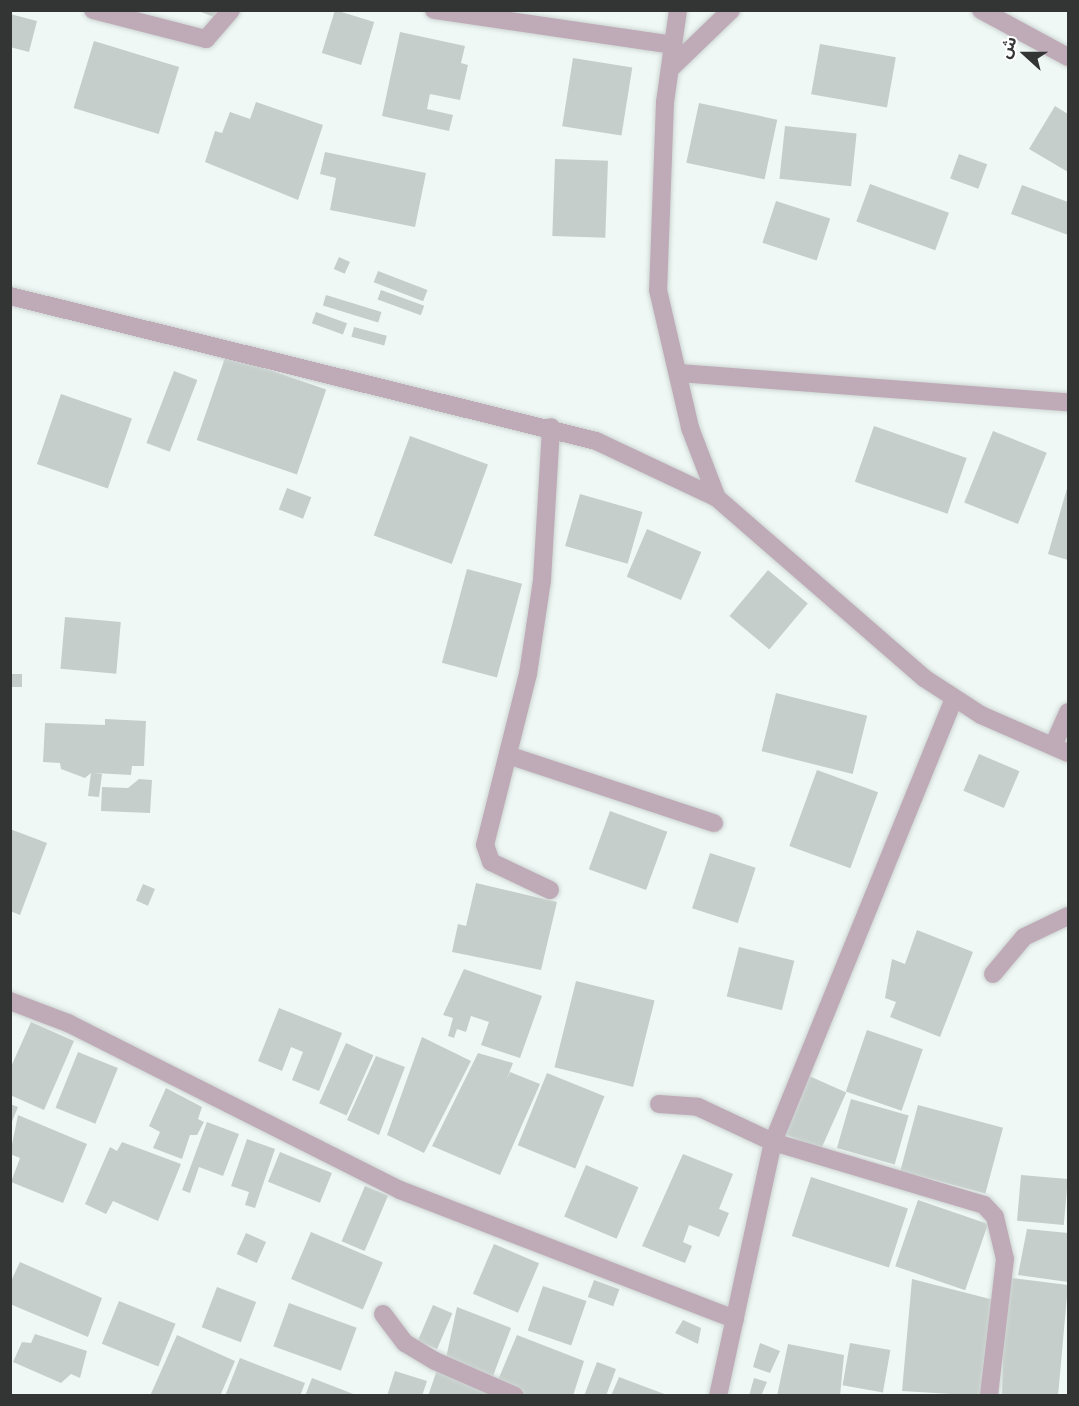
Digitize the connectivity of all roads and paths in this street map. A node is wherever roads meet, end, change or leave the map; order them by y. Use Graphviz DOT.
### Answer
graph roads {
  1 [pos="93,10"];
  2 [pos="231,10"];
  3 [pos="434,10"];
  4 [pos="678,10"];
  5 [pos="731,10"];
  6 [pos="981,10"];
  7 [pos="674,45"];
  8 [pos="1068,57"];
  9 [pos="670,69"];
  10 [pos="10,296"];
  11 [pos="678,373"];
  12 [pos="1068,402"];
  13 [pos="550,427"];
  14 [pos="717,498"];
  15 [pos="954,699"];
  16 [pos="1068,712"];
  17 [pos="1061,750"];
  18 [pos="508,755"];
  19 [pos="714,823"];
  20 [pos="550,890"];
  21 [pos="1068,916"];
  22 [pos="993,974"];
  23 [pos="10,1001"];
  24 [pos="659,1104"];
  25 [pos="773,1142"];
  26 [pos="382,1314"];
  27 [pos="735,1319"];
  28 [pos="515,1395"];
  29 [pos="718,1395"];
  30 [pos="989,1395"];
  1 -- 2 [label="street"];
  3 -- 7 [label="street"];
  4 -- 7 [label="street"];
  5 -- 9 [label="street"];
  6 -- 8 [label="street"];
  7 -- 9 [label="street"];
  9 -- 11 [label="street"];
  10 -- 13 [label="street"];
  11 -- 12 [label="street"];
  11 -- 14 [label="street"];
  13 -- 14 [label="street"];
  13 -- 18 [label="street"];
  14 -- 15 [label="street"];
  15 -- 17 [label="street"];
  15 -- 25 [label="street"];
  16 -- 17 [label="street"];
  18 -- 19 [label="street"];
  18 -- 20 [label="street"];
  21 -- 22 [label="street"];
  23 -- 27 [label="street"];
  24 -- 25 [label="street"];
  25 -- 27 [label="street"];
  25 -- 30 [label="street"];
  26 -- 28 [label="street"];
  27 -- 29 [label="street"];
}
